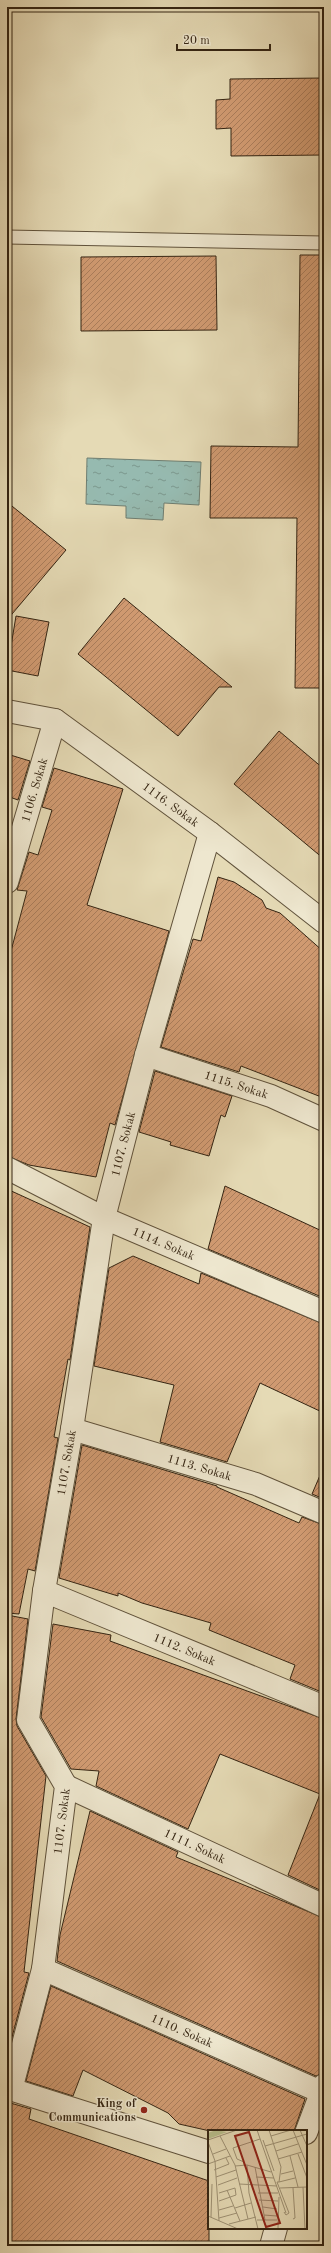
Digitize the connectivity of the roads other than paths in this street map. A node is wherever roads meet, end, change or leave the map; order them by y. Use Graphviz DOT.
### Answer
graph roads {
  1 [pos="7,237"];
  2 [pos="324,243"];
  3 [pos="7,711"];
  4 [pos="55,720"];
  5 [pos="210,834"];
  6 [pos="7,882"];
  7 [pos="324,922"];
  8 [pos="146,1055"];
  9 [pos="324,1120"];
  10 [pos="7,1168"];
  11 [pos="104,1218"];
  12 [pos="324,1312"];
  13 [pos="72,1429"];
  14 [pos="324,1513"];
  15 [pos="44,1591"];
  16 [pos="324,1707"];
  17 [pos="66,1786"];
  18 [pos="324,1906"];
  19 [pos="42,1969"];
  20 [pos="322,2088"];
  21 [pos="9,2089"];
  22 [pos="307,2130"];
  23 [pos="208,2152"];
  24 [pos="276,2229"];
  25 [pos="271,2246"];
  1 -- 2 [label="lane"];
  3 -- 4 [label="street, 1116. Sokak"];
  4 -- 5 [label="street, 1116. Sokak"];
  4 -- 6 [label="street, 1106. Sokak"];
  5 -- 7 [label="street, 1116. Sokak"];
  5 -- 8 [label="street, 1107. Sokak"];
  8 -- 9 [label="street, 1115. Sokak"];
  8 -- 11 [label="street, 1107. Sokak"];
  10 -- 11 [label="street, 1114. Sokak"];
  11 -- 12 [label="street, 1114. Sokak"];
  11 -- 13 [label="street, 1107. Sokak"];
  13 -- 14 [label="street, 1113. Sokak"];
  13 -- 15 [label="street, 1107. Sokak"];
  15 -- 16 [label="street, 1112. Sokak"];
  15 -- 17 [label="street, 1107. Sokak"];
  17 -- 18 [label="street, 1111. Sokak"];
  17 -- 19 [label="street, 1107. Sokak"];
  19 -- 20 [label="street, 1110. Sokak"];
  19 -- 21 [label="street, 1107. Sokak"];
  20 -- 22 [label="street"];
  21 -- 23 [label="street"];
  24 -- 25 [label="street"];
}
